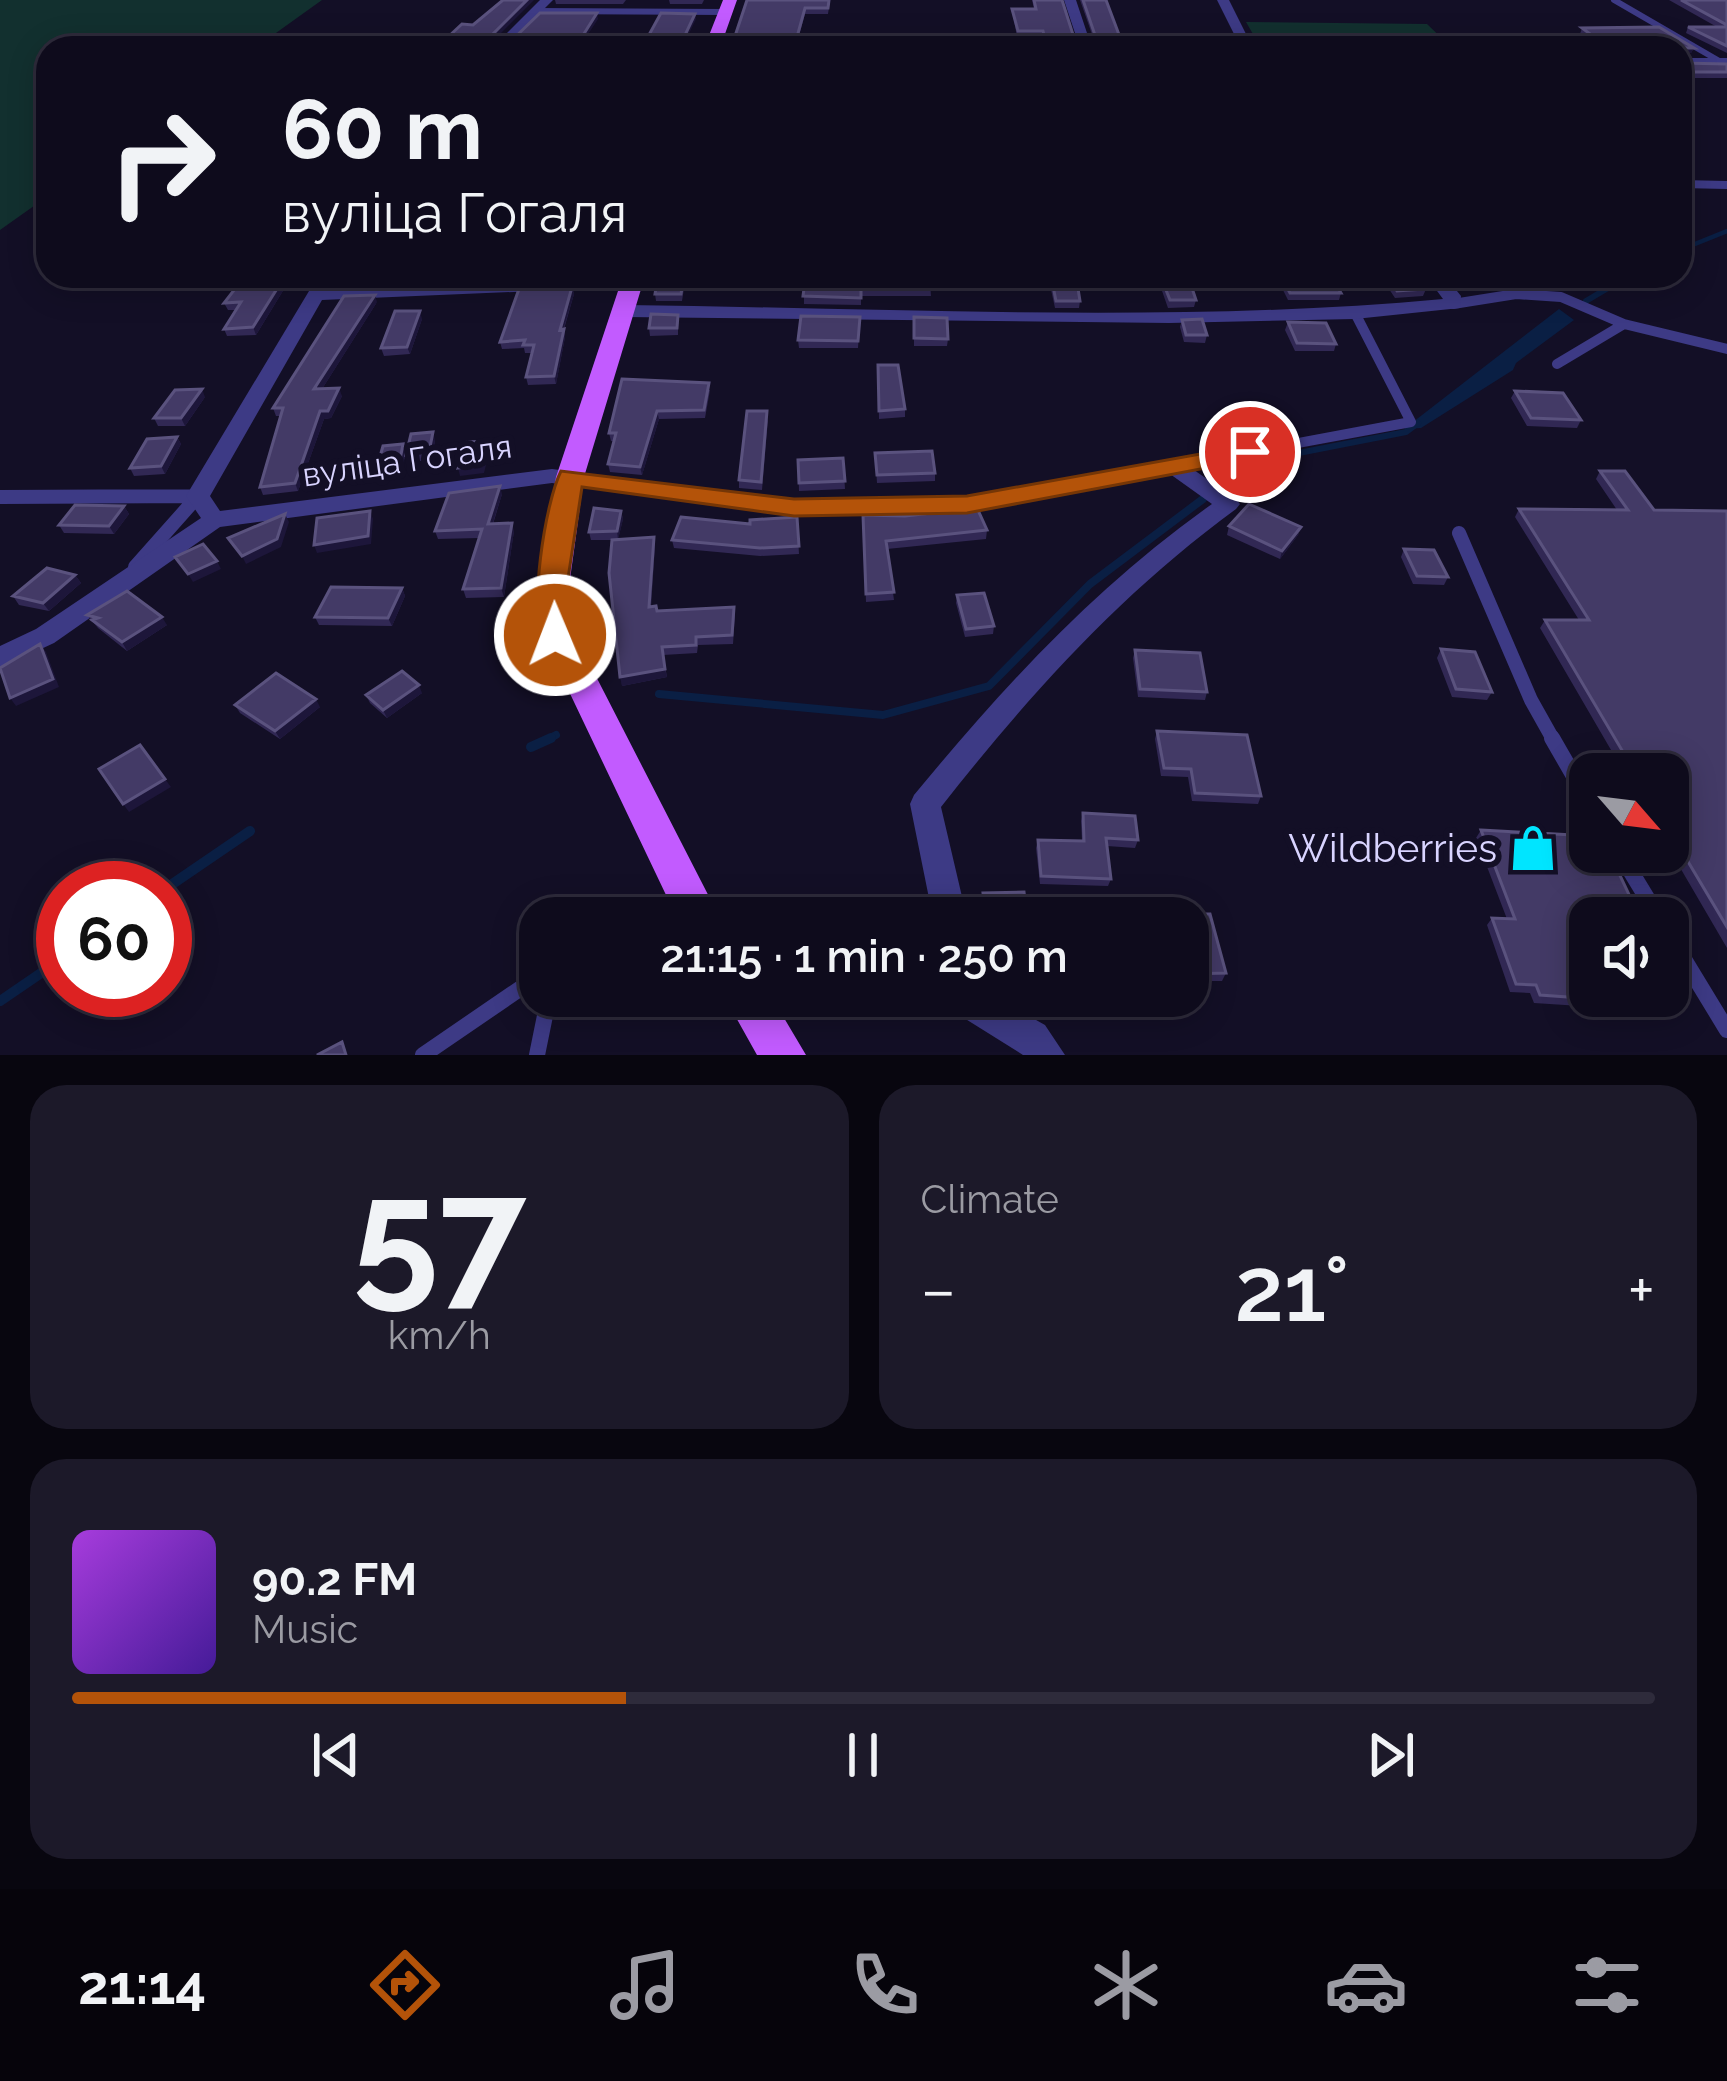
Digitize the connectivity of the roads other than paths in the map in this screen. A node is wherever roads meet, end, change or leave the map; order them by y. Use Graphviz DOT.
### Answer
graph roads {
  1 [pos="548,0"];
  2 [pos="1070,0"];
  3 [pos="1222,0"];
  4 [pos="1614,0"];
  5 [pos="728,6"];
  6 [pos="535,11"];
  7 [pos="510,36"];
  8 [pos="717,36"];
  9 [pos="1082,36"];
  10 [pos="1240,36"];
  11 [pos="1678,36"];
  12 [pos="1692,44"];
  13 [pos="1692,62"];
  14 [pos="1724,62"];
  15 [pos="1692,184"];
  16 [pos="1727,184"];
  17 [pos="319,288"];
  18 [pos="506,288"];
  19 [pos="1445,288"];
  20 [pos="630,290"];
  21 [pos="1453,304"];
  22 [pos="1355,313"];
  23 [pos="1624,324"];
  24 [pos="1727,350"];
  25 [pos="1557,364"];
  26 [pos="1250,452"];
  27 [pos="1178,469"];
  28 [pos="570,477"];
  29 [pos="0,496"];
  30 [pos="198,496"];
  31 [pos="214,520"];
  32 [pos="1459,533"];
  33 [pos="119,585"];
  34 [pos="0,658"];
  35 [pos="1569,768"];
  36 [pos="675,897"];
  37 [pos="945,897"];
  38 [pos="1689,968"];
  39 [pos="519,990"];
  40 [pos="544,1017"];
  41 [pos="759,1017"];
  42 [pos="996,1017"];
  43 [pos="1727,1030"];
  44 [pos="423,1055"];
  45 [pos="537,1055"];
  46 [pos="783,1055"];
  47 [pos="1047,1055"];
  1 -- 6 [label="street"];
  2 -- 9 [label="street"];
  3 -- 10 [label="street"];
  4 -- 11 [label="lane"];
  5 -- 6 [label="lane"];
  5 -- 8 [label="main road"];
  6 -- 7 [label="street"];
  12 -- 14 [label="lane"];
  13 -- 14 [label="street"];
  15 -- 16 [label="lane"];
  17 -- 30 [label="street"];
  18 -- 20 [label="street"];
  19 -- 21 [label="street"];
  20 -- 22 [label="street"];
  20 -- 28 [label="main road"];
  21 -- 22 [label="street"];
  21 -- 23 [label="lane"];
  22 -- 26 [label="lane"];
  23 -- 24 [label="lane"];
  23 -- 25 [label="lane"];
  26 -- 27 [label="street, вуліца Гогаля"];
  27 -- 28 [label="street, вуліца Гогаля"];
  27 -- 37 [label="street"];
  28 -- 31 [label="street, вуліца Гогаля"];
  28 -- 36 [label="main road"];
  29 -- 30 [label="lane"];
  30 -- 31 [label="street"];
  30 -- 33 [label="lane"];
  31 -- 33 [label="street"];
  32 -- 35 [label="lane"];
  33 -- 34 [label="street"];
  38 -- 43 [label="lane"];
  39 -- 44 [label="lane"];
  40 -- 45 [label="lane"];
  41 -- 46 [label="main road"];
  42 -- 47 [label="street"];
}
